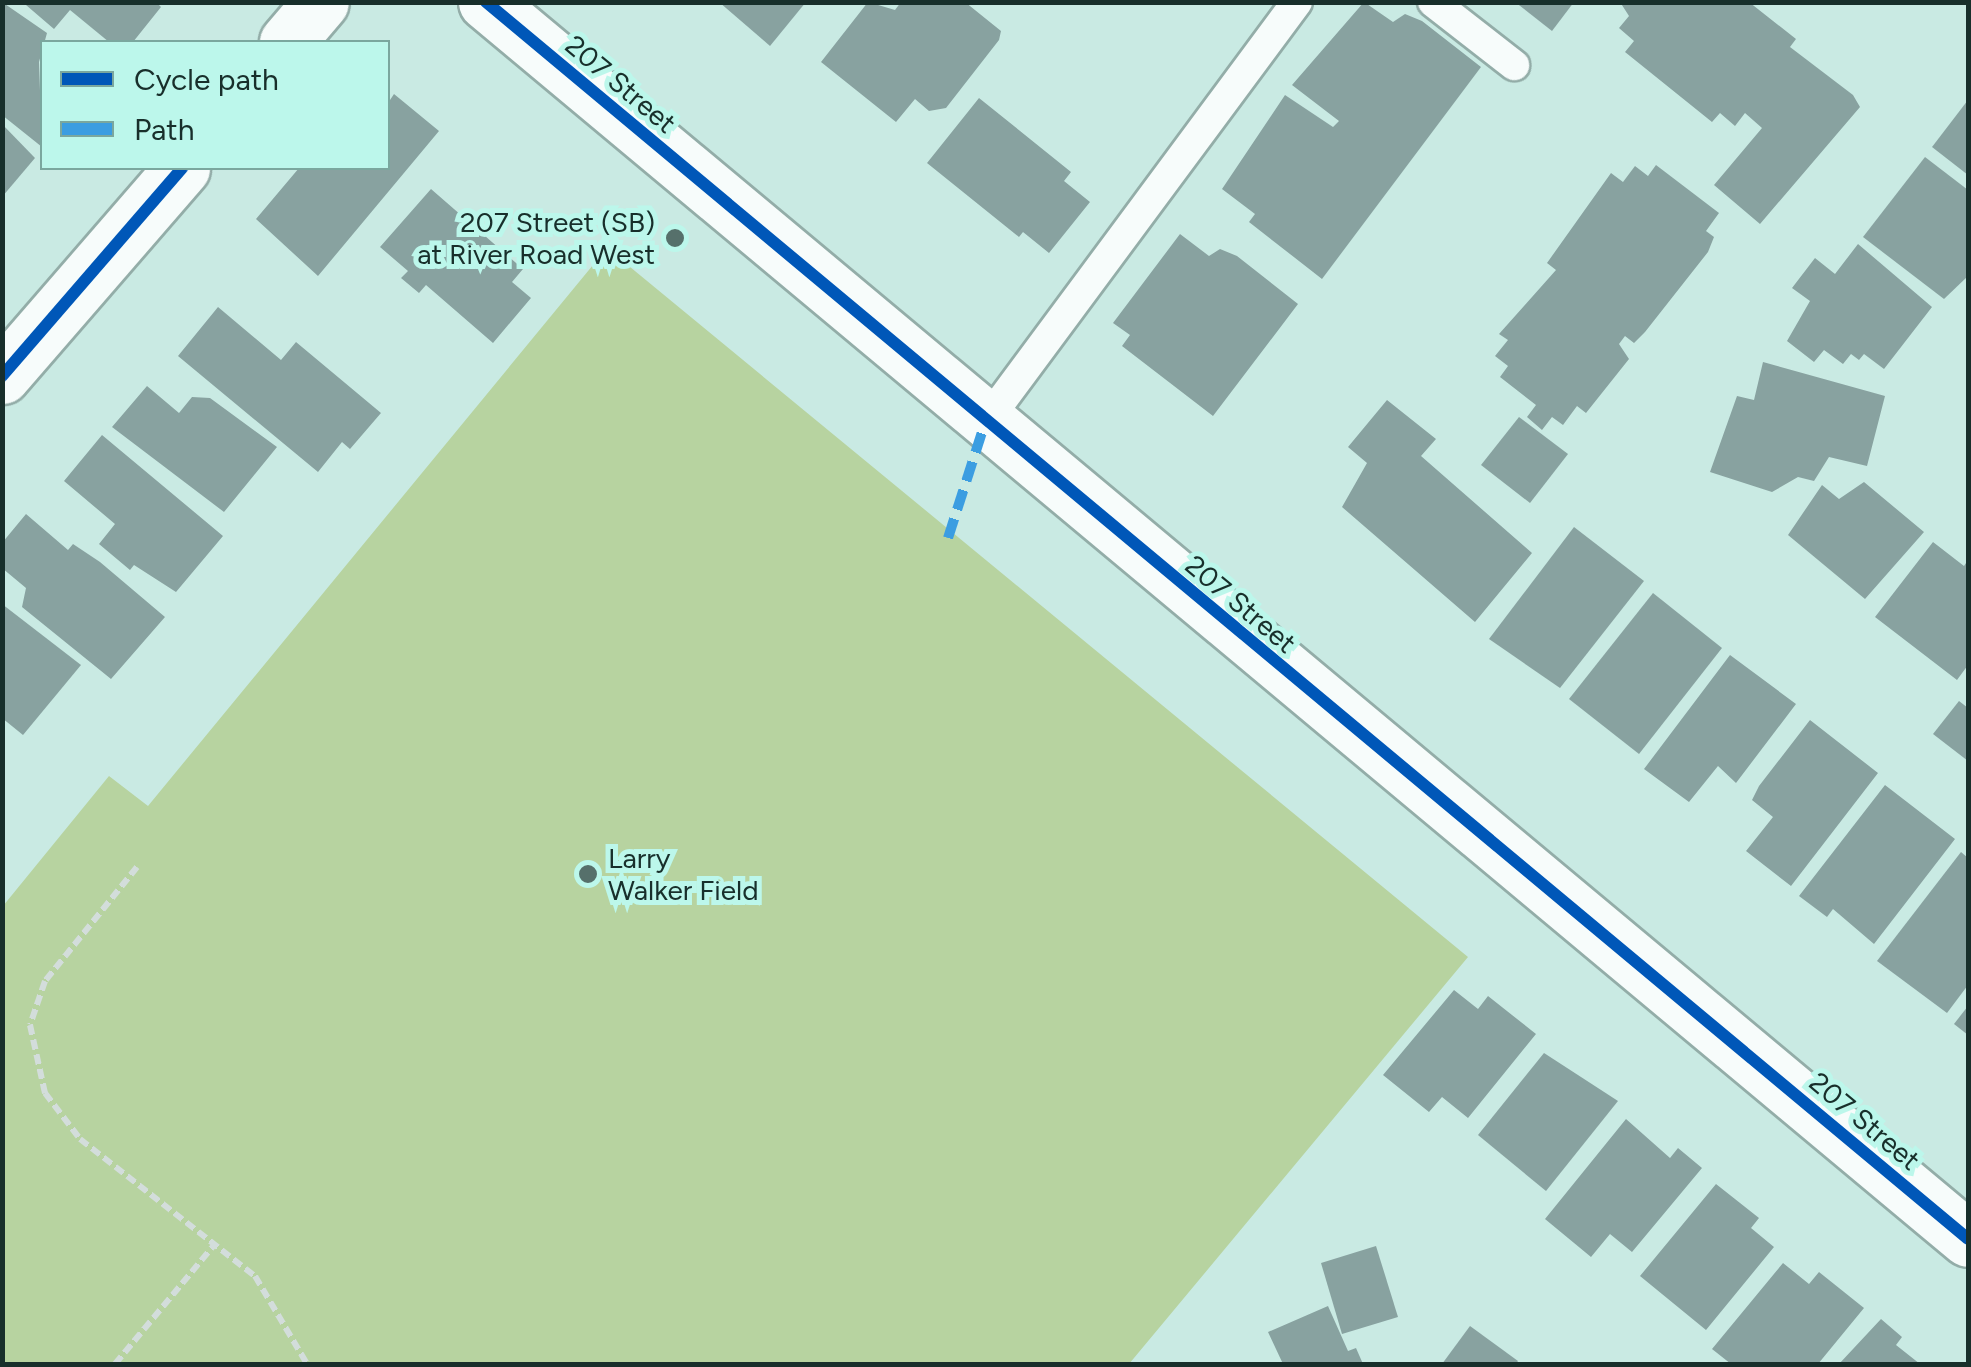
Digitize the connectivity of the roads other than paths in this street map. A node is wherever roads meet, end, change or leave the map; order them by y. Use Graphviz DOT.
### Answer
graph roads {
  1 [pos="321,2"];
  2 [pos="486,2"];
  3 [pos="1296,2"];
  4 [pos="1433,2"];
  5 [pos="289,40"];
  6 [pos="1514,65"];
  7 [pos="180,170"];
  8 [pos="2,376"];
  9 [pos="984,423"];
  10 [pos="1968,1240"];
  1 -- 5 [label="street"];
  2 -- 9 [label="street, 207 Street"];
  3 -- 9 [label="lane"];
  4 -- 6 [label="lane"];
  7 -- 8 [label="street"];
  9 -- 10 [label="street, 207 Street"];
}
